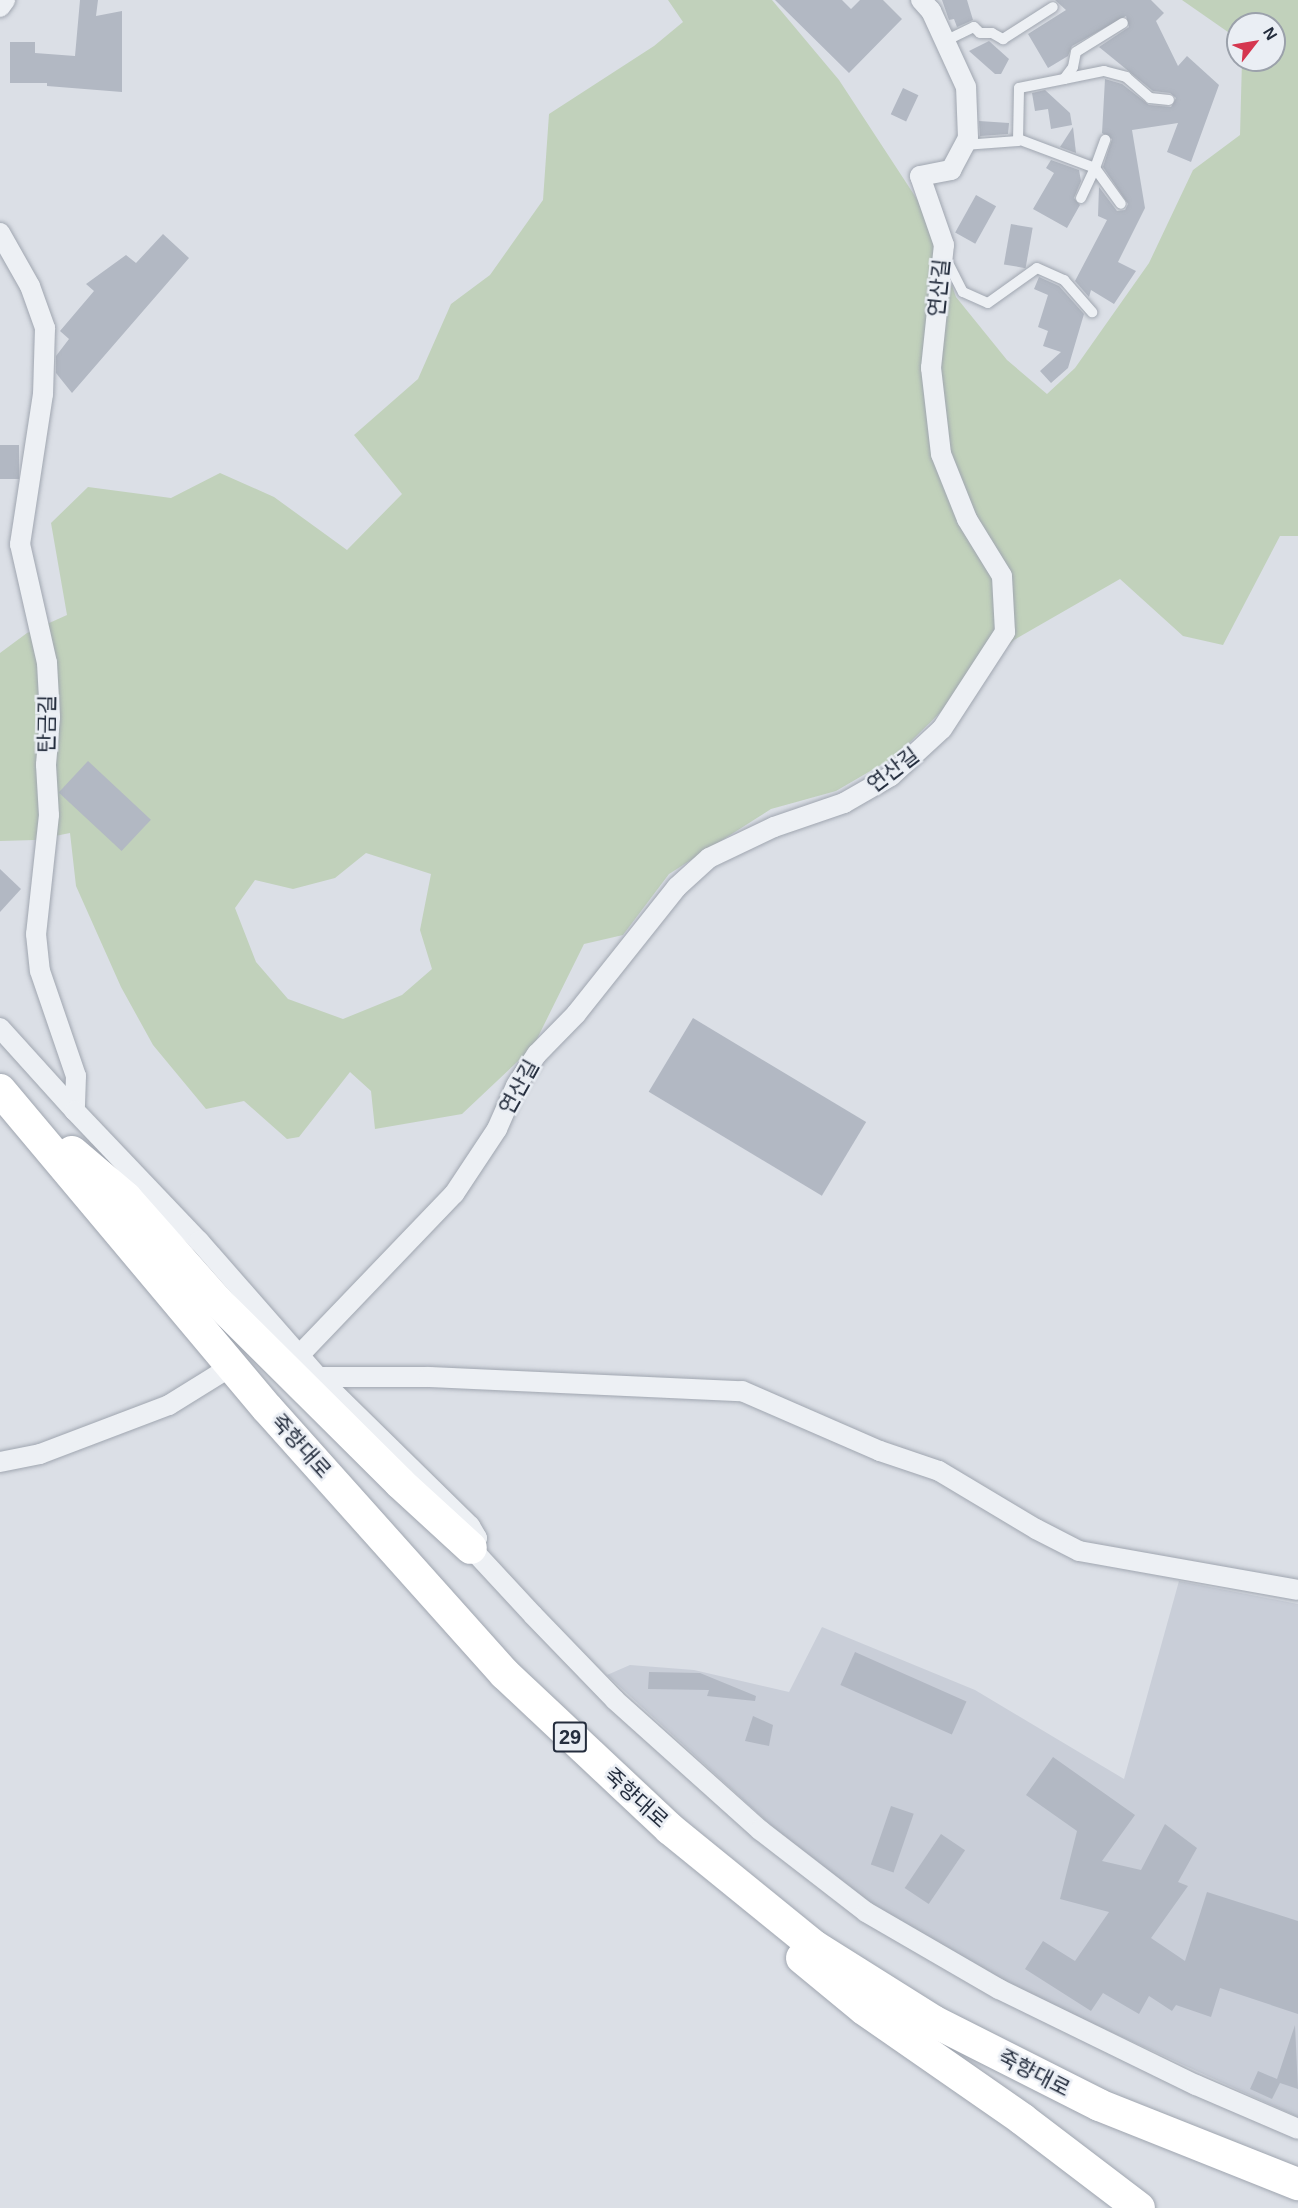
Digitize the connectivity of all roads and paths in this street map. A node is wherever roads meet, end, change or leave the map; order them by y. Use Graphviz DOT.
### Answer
graph roads {
  1 [pos="4,0"];
  2 [pos="921,0"];
  3 [pos="0,7"];
  4 [pos="1053,8"];
  5 [pos="1123,23"];
  6 [pos="945,41"];
  7 [pos="1064,79"];
  8 [pos="1169,100"];
  9 [pos="1018,139"];
  10 [pos="1105,140"];
  11 [pos="964,145"];
  12 [pos="1095,168"];
  13 [pos="1081,198"];
  14 [pos="1121,204"];
  15 [pos="0,233"];
  16 [pos="943,253"];
  17 [pos="1092,312"];
  18 [pos="0,1028"];
  19 [pos="1,1091"];
  20 [pos="75,1111"];
  21 [pos="294,1363"];
  22 [pos="232,1366"];
  23 [pos="318,1377"];
  24 [pos="0,1462"];
  25 [pos="471,1548"];
  26 [pos="1298,1590"];
  27 [pos="741,1887"];
  28 [pos="1298,2129"];
  29 [pos="1298,2184"];
  30 [pos="1139,2208"];
  1 -- 3 [label="street"];
  2 -- 6 [label="street, 연산길"];
  4 -- 6 [label="lane"];
  5 -- 7 [label="lane"];
  6 -- 11 [label="street, 연산길"];
  7 -- 8 [label="lane"];
  7 -- 9 [label="lane"];
  9 -- 11 [label="lane"];
  9 -- 12 [label="lane"];
  10 -- 12 [label="lane"];
  11 -- 16 [label="street, 연산길"];
  12 -- 13 [label="lane"];
  12 -- 14 [label="lane"];
  15 -- 20 [label="street, 탄금길"];
  16 -- 17 [label="lane"];
  16 -- 21 [label="street, 연산길"];
  18 -- 20 [label="street"];
  19 -- 21 [label="main road"];
  19 -- 22 [label="main road, 죽향대로 / 29"];
  20 -- 21 [label="street"];
  21 -- 23 [label="street"];
  21 -- 25 [label="main road"];
  22 -- 24 [label="street"];
  22 -- 27 [label="main road, 죽향대로 / 29"];
  23 -- 25 [label="street"];
  23 -- 26 [label="street"];
  25 -- 28 [label="street"];
  27 -- 29 [label="main road, 죽향대로 / 29"];
  27 -- 30 [label="main road"];
}
